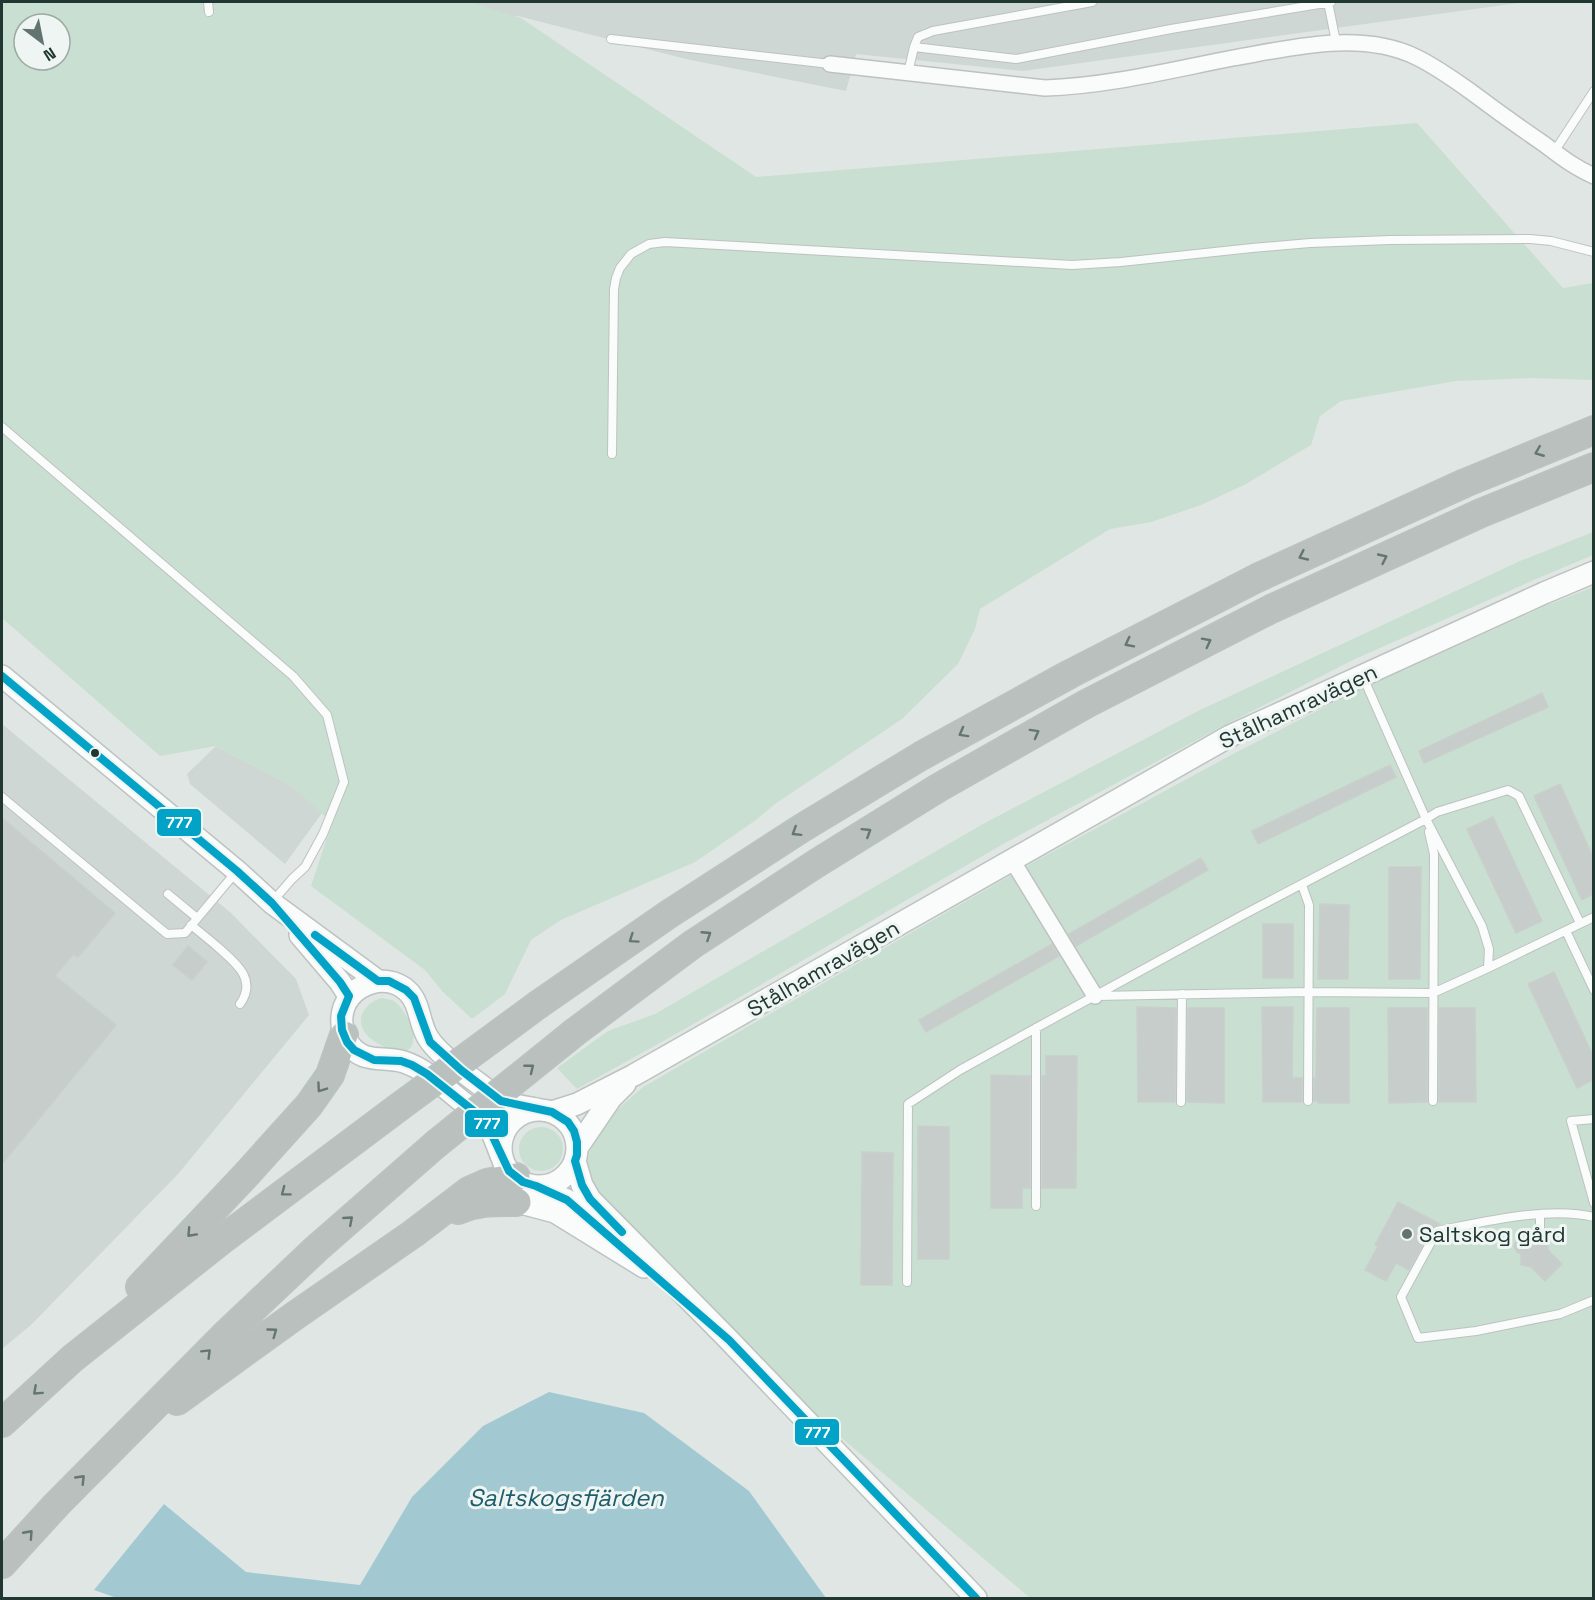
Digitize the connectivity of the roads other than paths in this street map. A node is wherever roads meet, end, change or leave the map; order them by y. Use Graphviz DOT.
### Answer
graph roads {
  1 [pos="208,2"];
  2 [pos="1092,2"];
  3 [pos="1329,2"];
  4 [pos="209,12"];
  5 [pos="611,39"];
  6 [pos="1336,42"];
  7 [pos="914,47"];
  8 [pos="830,64"];
  9 [pos="908,73"];
  10 [pos="1593,91"];
  11 [pos="1554,152"];
  12 [pos="1593,176"];
  13 [pos="1593,252"];
  14 [pos="2,427"];
  15 [pos="1593,430"];
  16 [pos="612,454"];
  17 [pos="1593,467"];
  18 [pos="1593,572"];
  19 [pos="2,676"];
  20 [pos="1362,676"];
  21 [pos="2,797"];
  22 [pos="1426,819"];
  23 [pos="1012,860"];
  24 [pos="237,871"];
  25 [pos="1302,885"];
  26 [pos="168,894"];
  27 [pos="272,903"];
  28 [pos="1593,917"];
  29 [pos="194,922"];
  30 [pos="1580,923"];
  31 [pos="1566,931"];
  32 [pos="1488,968"];
  33 [pos="378,981"];
  34 [pos="1593,990"];
  35 [pos="1307,992"];
  36 [pos="1433,993"];
  37 [pos="1182,994"];
  38 [pos="349,996"];
  39 [pos="1095,996"];
  40 [pos="240,1004"];
  41 [pos="1036,1028"];
  42 [pos="344,1035"];
  43 [pos="634,1075"];
  44 [pos="1308,1101"];
  45 [pos="1433,1101"];
  46 [pos="1181,1102"];
  47 [pos="546,1111"];
  48 [pos="1593,1119"];
  49 [pos="576,1155"];
  50 [pos="518,1181"];
  51 [pos="1593,1203"];
  52 [pos="1036,1206"];
  53 [pos="1540,1214"];
  54 [pos="1593,1217"];
  55 [pos="1540,1234"];
  56 [pos="907,1282"];
  57 [pos="1593,1300"];
  58 [pos="729,1340"];
  59 [pos="73,1358"];
  60 [pos="2,1424"];
  61 [pos="106,1454"];
  62 [pos="2,1564"];
  63 [pos="976,1599"];
  1 -- 4 [label="lane"];
  2 -- 7 [label="lane"];
  3 -- 6 [label="lane"];
  3 -- 7 [label="lane"];
  5 -- 8 [label="lane"];
  6 -- 9 [label="street"];
  6 -- 11 [label="street"];
  7 -- 9 [label="lane"];
  8 -- 9 [label="street"];
  10 -- 11 [label="lane"];
  11 -- 12 [label="street"];
  13 -- 16 [label="lane"];
  14 -- 27 [label="lane"];
  15 -- 59 [label="highway, one-way, bridge"];
  61 -- 17 [label="highway, one-way, bridge"];
  18 -- 20 [label="main road, Stålhamravägen"];
  19 -- 24 [label="main road"];
  20 -- 22 [label="lane"];
  20 -- 23 [label="main road, Stålhamravägen"];
  21 -- 29 [label="lane"];
  22 -- 25 [label="lane"];
  22 -- 30 [label="lane"];
  22 -- 32 [label="lane"];
  22 -- 36 [label="lane"];
  23 -- 39 [label="street"];
  23 -- 43 [label="main road, Stålhamravägen"];
  24 -- 27 [label="main road"];
  24 -- 29 [label="lane"];
  25 -- 35 [label="lane"];
  25 -- 39 [label="lane"];
  26 -- 29 [label="lane"];
  27 -- 33 [label="main road"];
  27 -- 38 [label="main road"];
  28 -- 30 [label="lane"];
  29 -- 40 [label="lane"];
  30 -- 31 [label="lane"];
  31 -- 32 [label="lane"];
  31 -- 34 [label="lane"];
  32 -- 36 [label="lane"];
  33 -- 38 [label="main road"];
  33 -- 47 [label="main road"];
  35 -- 36 [label="lane"];
  35 -- 37 [label="lane"];
  35 -- 44 [label="lane"];
  36 -- 45 [label="lane"];
  37 -- 39 [label="lane"];
  37 -- 46 [label="lane"];
  38 -- 42 [label="main road"];
  39 -- 41 [label="lane"];
  41 -- 52 [label="lane"];
  41 -- 56 [label="lane"];
  42 -- 50 [label="main road"];
  42 -- 59 [label="highway, one-way"];
  43 -- 47 [label="main road, Stålhamravägen"];
  43 -- 49 [label="main road, Stålhamravägen"];
  47 -- 49 [label="main road"];
  47 -- 50 [label="main road"];
  48 -- 51 [label="lane"];
  49 -- 50 [label="main road"];
  49 -- 58 [label="main road"];
  50 -- 58 [label="main road"];
  61 -- 50 [label="highway, one-way"];
  53 -- 54 [label="lane"];
  53 -- 55 [label="lane"];
  53 -- 57 [label="lane"];
  58 -- 63 [label="main road"];
  59 -- 60 [label="highway, one-way"];
  62 -- 61 [label="highway, one-way"];
}
